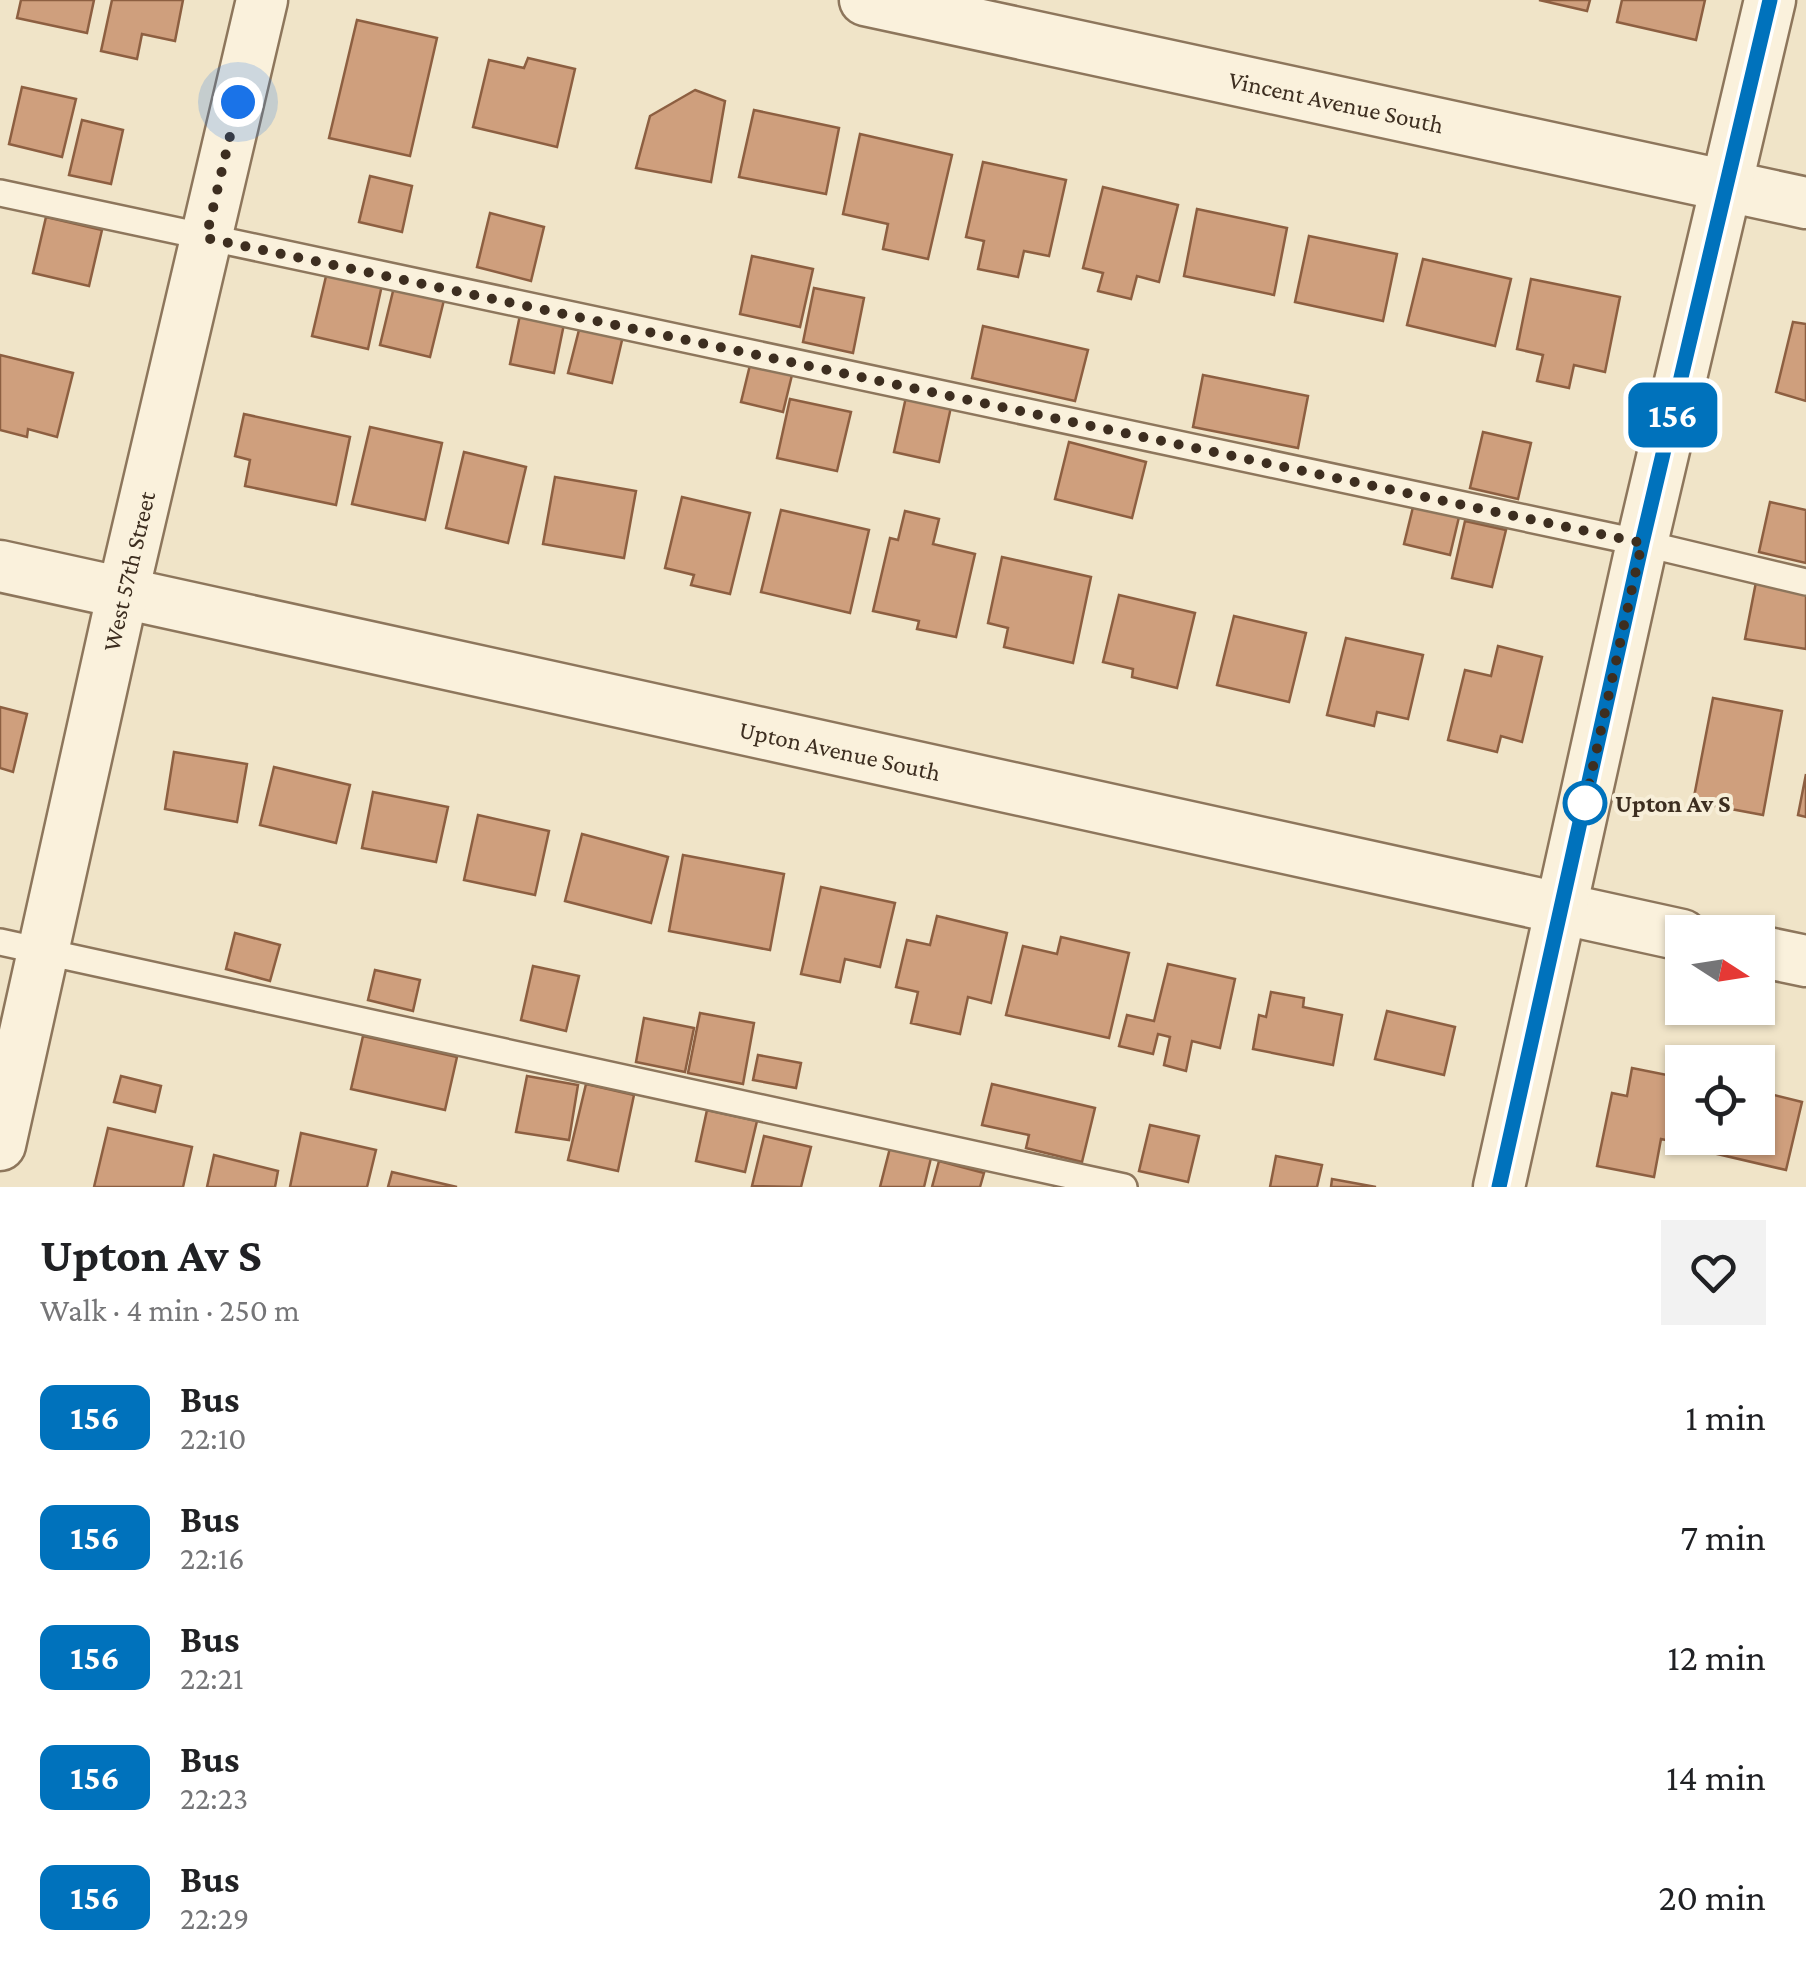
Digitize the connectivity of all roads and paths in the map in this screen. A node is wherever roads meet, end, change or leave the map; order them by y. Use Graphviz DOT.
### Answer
graph roads {
  1 [pos="262,0"];
  2 [pos="865,0"];
  3 [pos="1770,0"];
  4 [pos="1729,186"];
  5 [pos="0,193"];
  6 [pos="1806,203"];
  7 [pos="206,238"];
  8 [pos="1642,543"];
  9 [pos="0,566"];
  10 [pos="1806,582"];
  11 [pos="122,592"];
  12 [pos="1561,908"];
  13 [pos="1665,931"];
  14 [pos="21,947"];
  15 [pos="1775,954"];
  16 [pos="1806,961"];
  17 [pos="0,1145"];
  18 [pos="1124,1187"];
  19 [pos="1499,1187"];
  1 -- 7 [label="street, West 57th Street"];
  2 -- 4 [label="street, Vincent Avenue South"];
  3 -- 4 [label="street"];
  4 -- 6 [label="street, Vincent Avenue South"];
  4 -- 8 [label="street"];
  5 -- 7 [label="lane"];
  7 -- 8 [label="lane"];
  7 -- 11 [label="street, West 57th Street"];
  8 -- 10 [label="lane"];
  8 -- 12 [label="street"];
  9 -- 11 [label="street, Upton Avenue South"];
  11 -- 12 [label="street, Upton Avenue South"];
  11 -- 14 [label="street, West 57th Street"];
  12 -- 13 [label="street, Upton Avenue South"];
  12 -- 19 [label="street"];
  14 -- 17 [label="street, West 57th Street"];
  14 -- 18 [label="lane"];
  15 -- 16 [label="street"];
}
